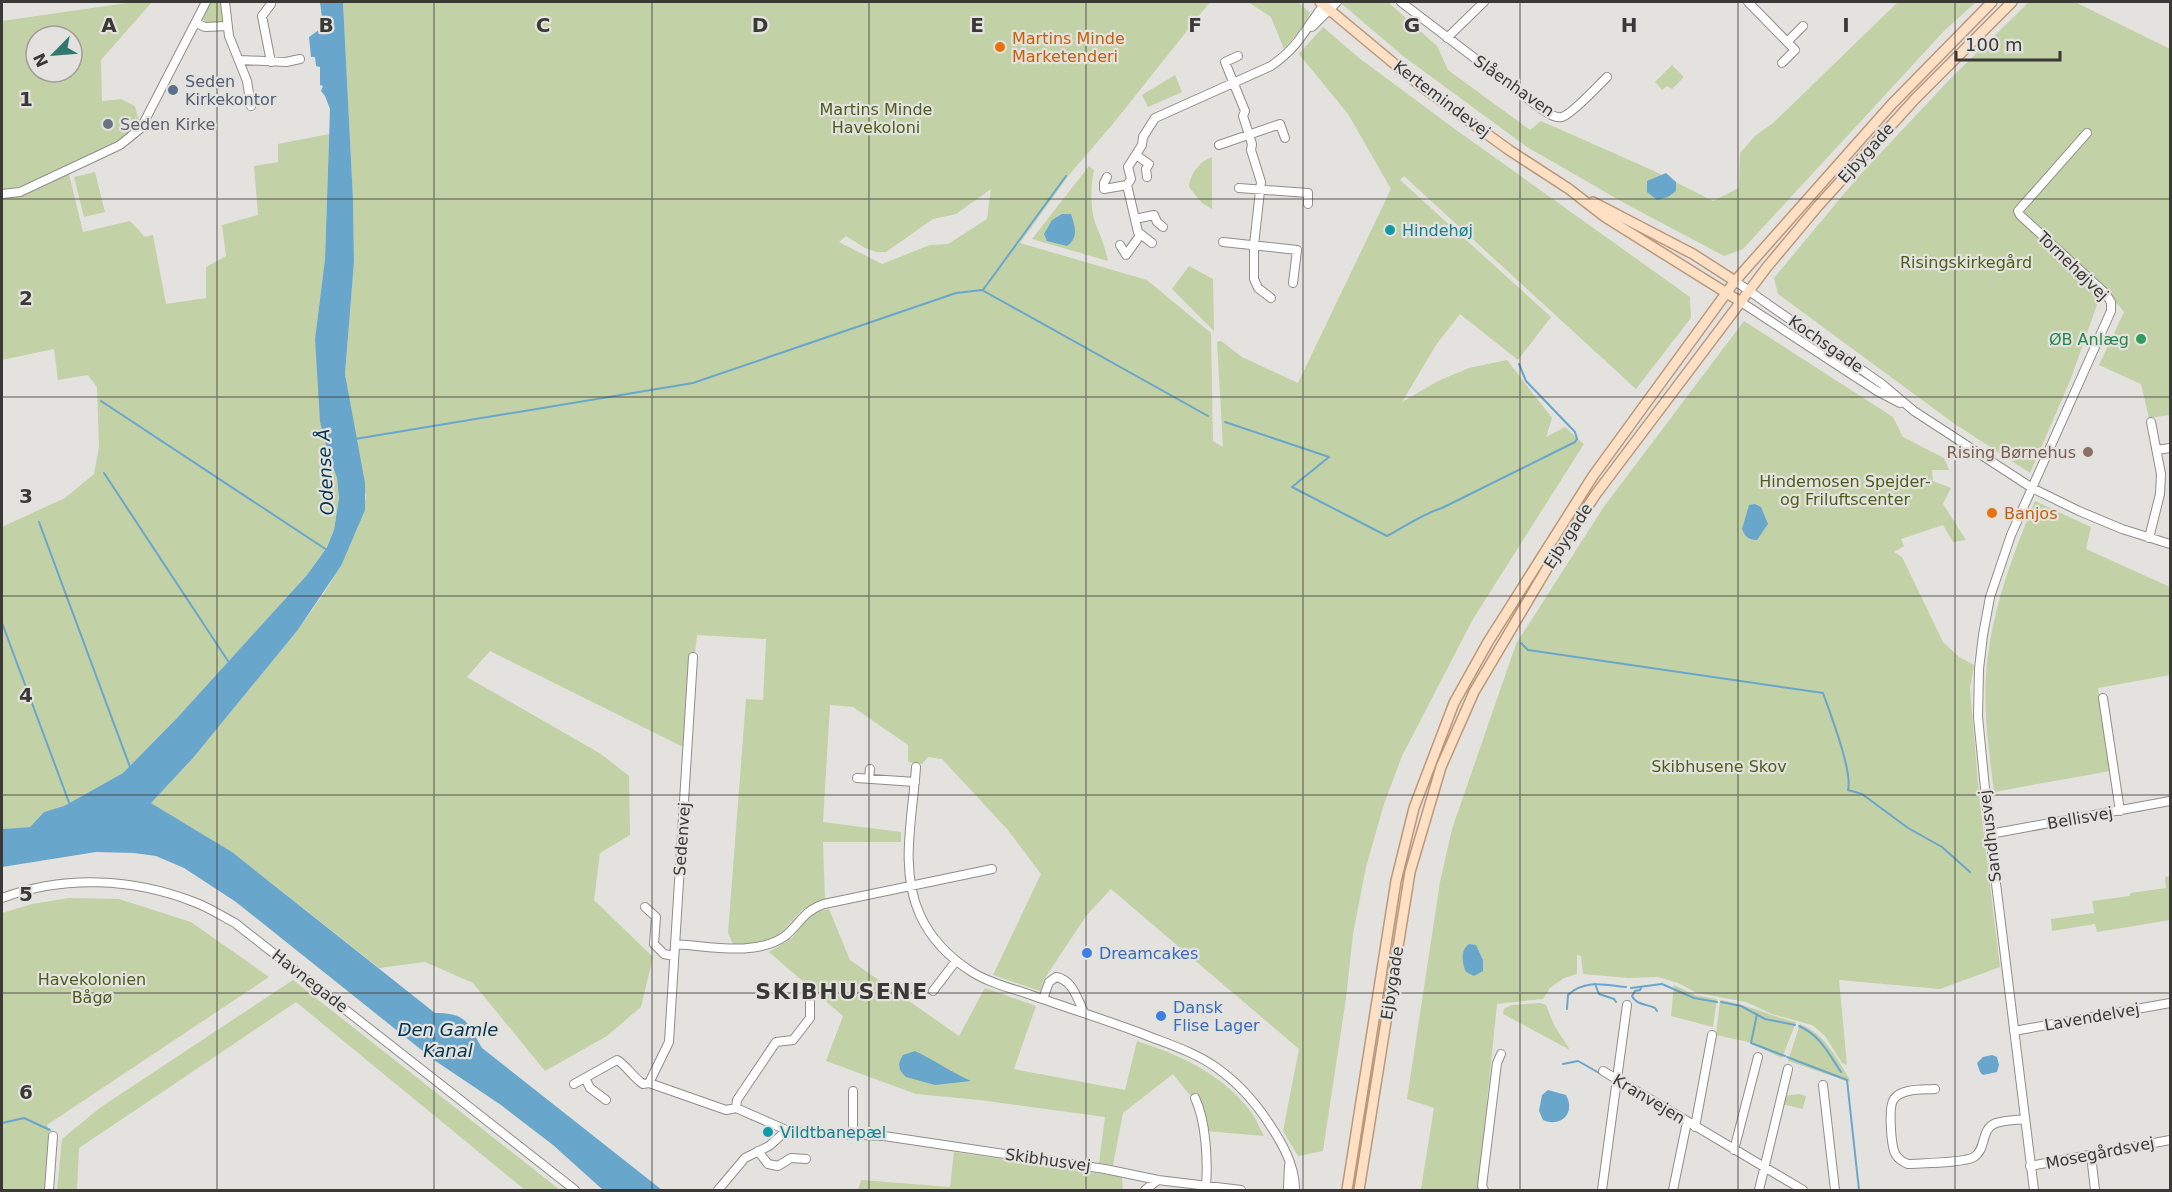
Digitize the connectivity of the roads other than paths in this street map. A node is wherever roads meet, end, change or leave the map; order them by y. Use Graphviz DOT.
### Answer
graph roads {
  1 [pos="206,2"];
  2 [pos="225,2"];
  3 [pos="1337,2"];
  4 [pos="1484,2"];
  5 [pos="1750,2"];
  6 [pos="1992,2"];
  7 [pos="2001,2"];
  8 [pos="2011,2"];
  9 [pos="1405,3"];
  10 [pos="271,4"];
  11 [pos="1325,4"];
  12 [pos="196,23"];
  13 [pos="227,26"];
  14 [pos="1803,26"];
  15 [pos="1447,38"];
  16 [pos="1787,42"];
  17 [pos="1969,45"];
  18 [pos="1238,56"];
  19 [pos="300,59"];
  20 [pos="240,60"];
  21 [pos="271,62"];
  22 [pos="1782,63"];
  23 [pos="1607,77"];
  24 [pos="1234,82"];
  25 [pos="251,106"];
  26 [pos="2087,133"];
  27 [pos="1249,134"];
  28 [pos="1285,138"];
  29 [pos="1219,145"];
  30 [pos="1136,155"];
  31 [pos="1107,177"];
  32 [pos="1147,177"];
  33 [pos="1127,185"];
  34 [pos="1239,188"];
  35 [pos="1569,189"];
  36 [pos="1261,191"];
  37 [pos="2,194"];
  38 [pos="1308,204"];
  39 [pos="1135,219"];
  40 [pos="1163,227"];
  41 [pos="1141,234"];
  42 [pos="1223,242"];
  43 [pos="1152,243"];
  44 [pos="1120,244"];
  45 [pos="1254,245"];
  46 [pos="1735,281"];
  47 [pos="1293,283"];
  48 [pos="1749,290"];
  49 [pos="1726,293"];
  50 [pos="1271,298"];
  51 [pos="1741,302"];
  52 [pos="1914,411"];
  53 [pos="2151,422"];
  54 [pos="2170,448"];
  55 [pos="2157,450"];
  56 [pos="2032,488"];
  57 [pos="2149,538"];
  58 [pos="2170,544"];
  59 [pos="693,657"];
  60 [pos="2103,698"];
  61 [pos="916,767"];
  62 [pos="870,769"];
  63 [pos="857,778"];
  64 [pos="869,778"];
  65 [pos="915,782"];
  66 [pos="2170,801"];
  67 [pos="2120,811"];
  68 [pos="1990,834"];
  69 [pos="992,869"];
  70 [pos="910,885"];
  71 [pos="2,898"];
  72 [pos="645,907"];
  73 [pos="675,944"];
  74 [pos="674,956"];
  75 [pos="956,961"];
  76 [pos="933,991"];
  77 [pos="1043,999"];
  78 [pos="810,1001"];
  79 [pos="2170,1003"];
  80 [pos="1627,1005"];
  81 [pos="1084,1012"];
  82 [pos="2014,1031"];
  83 [pos="1712,1035"];
  84 [pos="1501,1054"];
  85 [pos="1758,1057"];
  86 [pos="1788,1069"];
  87 [pos="1603,1071"];
  88 [pos="585,1078"];
  89 [pos="1617,1080"];
  90 [pos="649,1083"];
  91 [pos="574,1084"];
  92 [pos="1823,1085"];
  93 [pos="1935,1089"];
  94 [pos="853,1091"];
  95 [pos="1195,1098"];
  96 [pos="606,1100"];
  97 [pos="736,1108"];
  98 [pos="2025,1119"];
  99 [pos="1691,1125"];
  100 [pos="786,1131"];
  101 [pos="853,1135"];
  102 [pos="53,1136"];
  103 [pos="2170,1140"];
  104 [pos="1734,1150"];
  105 [pos="758,1151"];
  106 [pos="2091,1155"];
  107 [pos="806,1159"];
  108 [pos="2030,1166"];
  109 [pos="1764,1168"];
  110 [pos="1158,1180"];
  111 [pos="1206,1186"];
  112 [pos="1291,1189"];
  113 [pos="49,1191"];
  114 [pos="575,1191"];
  115 [pos="718,1191"];
  116 [pos="1144,1191"];
  117 [pos="1241,1191"];
  118 [pos="1347,1191"];
  119 [pos="1359,1191"];
  120 [pos="1484,1191"];
  121 [pos="1602,1191"];
  122 [pos="1673,1191"];
  123 [pos="1758,1191"];
  124 [pos="1803,1191"];
  125 [pos="1835,1191"];
  126 [pos="2034,1191"];
  127 [pos="2095,1191"];
  1 -- 12 [label="street"];
  2 -- 13 [label="street"];
  3 -- 11 [label="street"];
  4 -- 15 [label="street"];
  5 -- 16 [label="street"];
  6 -- 46 [label="main road, Ejbygade"];
  7 -- 17 [label="main road"];
  8 -- 17 [label="main road, Ejbygade"];
  9 -- 15 [label="street, Slåenhaven"];
  10 -- 21 [label="street"];
  11 -- 24 [label="street"];
  11 -- 35 [label="main road, Kertemindevej"];
  12 -- 13 [label="street"];
  12 -- 37 [label="street"];
  13 -- 20 [label="street"];
  14 -- 16 [label="street"];
  15 -- 23 [label="street, Slåenhaven"];
  16 -- 22 [label="street"];
  17 -- 48 [label="main road, Ejbygade"];
  18 -- 24 [label="street"];
  19 -- 21 [label="street"];
  20 -- 21 [label="street"];
  20 -- 25 [label="street"];
  24 -- 27 [label="street"];
  24 -- 30 [label="street"];
  26 -- 56 [label="street, Tornehøjvej"];
  27 -- 28 [label="street"];
  27 -- 29 [label="street"];
  27 -- 36 [label="street"];
  30 -- 32 [label="street"];
  30 -- 33 [label="street"];
  31 -- 33 [label="street"];
  33 -- 39 [label="street"];
  34 -- 36 [label="street"];
  35 -- 46 [label="main road, Kertemindevej"];
  35 -- 49 [label="main road, Kertemindevej"];
  36 -- 38 [label="street"];
  36 -- 45 [label="street"];
  39 -- 40 [label="street"];
  39 -- 41 [label="street"];
  41 -- 43 [label="street"];
  41 -- 44 [label="street"];
  42 -- 45 [label="street"];
  45 -- 47 [label="street"];
  45 -- 50 [label="street"];
  46 -- 48 [label="street, Kochsgade"];
  46 -- 49 [label="main road, Ejbygade"];
  48 -- 51 [label="main road, Ejbygade"];
  48 -- 52 [label="street, Kochsgade"];
  49 -- 51 [label="main road, Kertemindevej"];
  49 -- 118 [label="main road, Ejbygade"];
  51 -- 52 [label="street, Kochsgade"];
  51 -- 119 [label="main road, Ejbygade"];
  52 -- 56 [label="street, Kochsgade"];
  53 -- 55 [label="street"];
  54 -- 55 [label="street"];
  55 -- 57 [label="street"];
  56 -- 57 [label="street, Kochsgade"];
  56 -- 68 [label="street, Sandhusvej"];
  57 -- 58 [label="street, Kochsgade"];
  59 -- 73 [label="street, Sedenvej"];
  60 -- 67 [label="street"];
  61 -- 65 [label="street"];
  62 -- 64 [label="street"];
  63 -- 64 [label="street"];
  64 -- 65 [label="street"];
  65 -- 70 [label="street"];
  66 -- 67 [label="street, Bellisvej"];
  67 -- 68 [label="street, Bellisvej"];
  68 -- 82 [label="street, Sandhusvej"];
  69 -- 70 [label="street"];
  70 -- 73 [label="street"];
  70 -- 75 [label="street"];
  71 -- 114 [label="street, Havnegade"];
  72 -- 74 [label="street"];
  73 -- 74 [label="street, Sedenvej"];
  74 -- 90 [label="street"];
  75 -- 76 [label="street"];
  75 -- 77 [label="street"];
  77 -- 81 [label="street"];
  77 -- 81 [label="street"];
  78 -- 97 [label="street"];
  79 -- 82 [label="street, Lavendelvej"];
  80 -- 89 [label="street"];
  81 -- 112 [label="street"];
  82 -- 98 [label="street, Sandhusvej"];
  83 -- 99 [label="street, Kranvejen"];
  84 -- 120 [label="street"];
  85 -- 104 [label="street"];
  86 -- 109 [label="street"];
  87 -- 89 [label="street, Kranvejen"];
  88 -- 90 [label="street, Skibhusvej"];
  88 -- 91 [label="street, Skibhusvej"];
  88 -- 96 [label="street"];
  89 -- 99 [label="street, Kranvejen"];
  89 -- 121 [label="street"];
  90 -- 97 [label="street, Skibhusvej"];
  92 -- 125 [label="street"];
  93 -- 98 [label="street"];
  94 -- 101 [label="street"];
  95 -- 111 [label="street"];
  97 -- 100 [label="street, Skibhusvej"];
  98 -- 108 [label="street, Sandhusvej"];
  99 -- 104 [label="street, Kranvejen"];
  99 -- 122 [label="street"];
  100 -- 101 [label="street, Skibhusvej"];
  100 -- 105 [label="street"];
  101 -- 110 [label="street, Skibhusvej"];
  102 -- 113 [label="street"];
  103 -- 106 [label="street, Mosegårdsvej"];
  104 -- 109 [label="street, Kranvejen"];
  105 -- 107 [label="street"];
  105 -- 115 [label="street"];
  106 -- 108 [label="street, Mosegårdsvej"];
  106 -- 127 [label="street"];
  108 -- 126 [label="street, Sandhusvej"];
  109 -- 123 [label="street"];
  109 -- 124 [label="street, Kranvejen"];
  110 -- 111 [label="street, Skibhusvej"];
  110 -- 116 [label="street"];
  111 -- 117 [label="street, Skibhusvej"];
}
